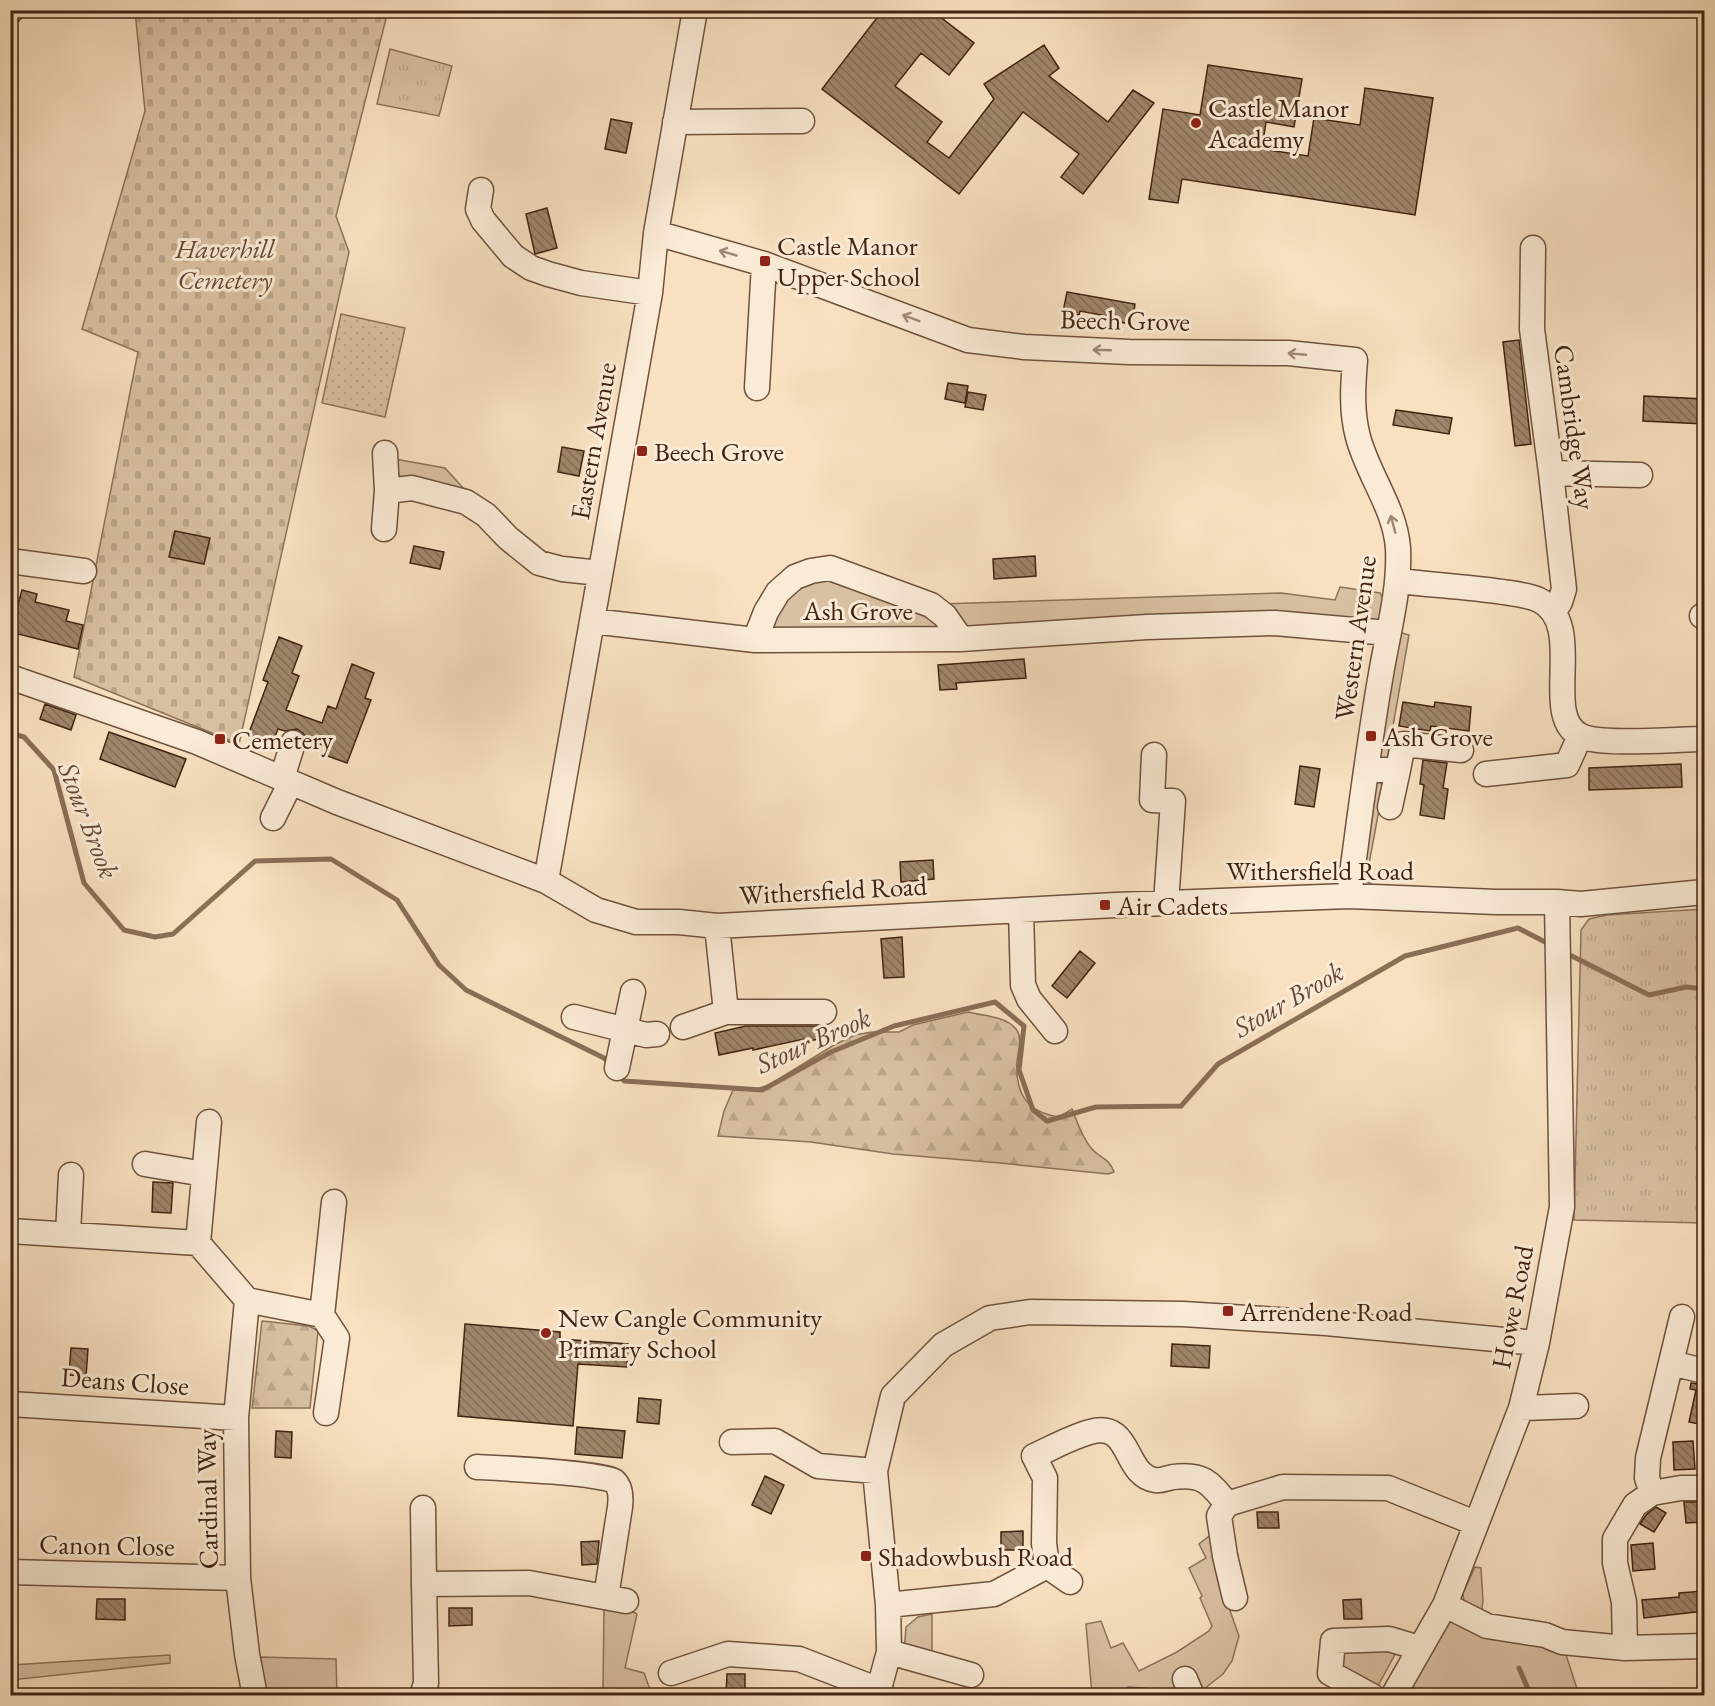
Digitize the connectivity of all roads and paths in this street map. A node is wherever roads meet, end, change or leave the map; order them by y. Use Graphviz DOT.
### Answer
graph roads {
  1 [pos="695,10"];
  2 [pos="802,121"];
  3 [pos="675,122"];
  4 [pos="481,190"];
  5 [pos="656,233"];
  6 [pos="1535,247"];
  7 [pos="764,264"];
  8 [pos="650,293"];
  9 [pos="1355,360"];
  10 [pos="757,388"];
  11 [pos="385,453"];
  12 [pos="1551,473"];
  13 [pos="1640,475"];
  14 [pos="387,491"];
  15 [pos="384,529"];
  16 [pos="10,561"];
  17 [pos="84,571"];
  18 [pos="600,573"];
  19 [pos="1398,581"];
  20 [pos="1554,611"];
  21 [pos="592,621"];
  22 [pos="1388,633"];
  23 [pos="961,639"];
  24 [pos="755,640"];
  25 [pos="10,677"];
  26 [pos="1580,736"];
  27 [pos="1704,739"];
  28 [pos="293,743"];
  29 [pos="1461,750"];
  30 [pos="1154,755"];
  31 [pos="1367,770"];
  32 [pos="1398,770"];
  33 [pos="1486,774"];
  34 [pos="286,780"];
  35 [pos="1390,807"];
  36 [pos="273,818"];
  37 [pos="546,882"];
  38 [pos="1704,892"];
  39 [pos="1348,896"];
  40 [pos="1557,902"];
  41 [pos="1166,903"];
  42 [pos="1021,910"];
  43 [pos="717,926"];
  44 [pos="633,992"];
  45 [pos="726,1012"];
  46 [pos="824,1012"];
  47 [pos="574,1017"];
  48 [pos="683,1027"];
  49 [pos="624,1031"];
  50 [pos="1055,1031"];
  51 [pos="657,1034"];
  52 [pos="617,1068"];
  53 [pos="209,1122"];
  54 [pos="145,1164"];
  55 [pos="204,1174"];
  56 [pos="71,1175"];
  57 [pos="334,1202"];
  58 [pos="10,1231"];
  59 [pos="68,1234"];
  60 [pos="198,1244"];
  61 [pos="247,1300"];
  62 [pos="322,1316"];
  63 [pos="1682,1317"];
  64 [pos="1537,1343"];
  65 [pos="1671,1364"];
  66 [pos="1704,1371"];
  67 [pos="10,1404"];
  68 [pos="1576,1406"];
  69 [pos="1521,1408"];
  70 [pos="326,1413"];
  71 [pos="236,1418"];
  72 [pos="732,1442"];
  73 [pos="477,1467"];
  74 [pos="875,1471"];
  75 [pos="1704,1488"];
  76 [pos="1652,1493"];
  77 [pos="1227,1504"];
  78 [pos="423,1508"];
  79 [pos="1475,1523"];
  80 [pos="1047,1566"];
  81 [pos="10,1572"];
  82 [pos="238,1578"];
  83 [pos="1070,1582"];
  84 [pos="424,1584"];
  85 [pos="1235,1598"];
  86 [pos="888,1605"];
  87 [pos="1445,1605"];
  88 [pos="1704,1646"];
  89 [pos="1419,1648"];
  90 [pos="1625,1648"];
  91 [pos="889,1652"];
  92 [pos="671,1673"];
  93 [pos="971,1675"];
  94 [pos="878,1693"];
  95 [pos="255,1695"];
  96 [pos="422,1695"];
  97 [pos="1372,1695"];
  98 [pos="1393,1695"];
  1 -- 3 [label="street, Eastern Avenue"];
  2 -- 3 [label="street"];
  3 -- 5 [label="street, Eastern Avenue"];
  4 -- 8 [label="street"];
  7 -- 5 [label="street, Beech Grove, one-way"];
  5 -- 8 [label="street, Eastern Avenue"];
  6 -- 12 [label="street, Cambridge Way"];
  9 -- 7 [label="street, Beech Grove, one-way"];
  7 -- 10 [label="street"];
  8 -- 18 [label="street, Eastern Avenue"];
  19 -- 9 [label="street, Western Avenue, one-way"];
  11 -- 14 [label="street"];
  12 -- 13 [label="street"];
  12 -- 20 [label="street, Cambridge Way"];
  14 -- 15 [label="street"];
  14 -- 18 [label="street"];
  16 -- 17 [label="street"];
  18 -- 21 [label="street, Eastern Avenue"];
  19 -- 20 [label="street"];
  19 -- 22 [label="street, Western Avenue"];
  20 -- 26 [label="street"];
  21 -- 24 [label="street, Ash Grove"];
  21 -- 37 [label="street, Eastern Avenue"];
  22 -- 23 [label="street, Ash Grove"];
  22 -- 31 [label="street, Western Avenue"];
  23 -- 24 [label="street, Ash Grove"];
  23 -- 24 [label="street, Ash Grove"];
  25 -- 34 [label="street, Withersfield Road"];
  26 -- 27 [label="street"];
  26 -- 33 [label="street"];
  28 -- 34 [label="street"];
  29 -- 32 [label="street"];
  30 -- 41 [label="street"];
  31 -- 32 [label="street"];
  31 -- 39 [label="street, Western Avenue"];
  32 -- 35 [label="street"];
  34 -- 36 [label="street"];
  34 -- 37 [label="street, Withersfield Road"];
  37 -- 43 [label="street, Withersfield Road"];
  38 -- 40 [label="street, Withersfield Road"];
  39 -- 40 [label="street, Withersfield Road"];
  39 -- 41 [label="street, Withersfield Road"];
  40 -- 64 [label="street, Howe Road"];
  41 -- 42 [label="street, Withersfield Road"];
  42 -- 43 [label="street, Withersfield Road"];
  42 -- 50 [label="street"];
  43 -- 45 [label="street"];
  44 -- 49 [label="street"];
  45 -- 46 [label="street"];
  45 -- 48 [label="street"];
  47 -- 49 [label="street"];
  49 -- 51 [label="street"];
  49 -- 52 [label="street"];
  53 -- 55 [label="street"];
  54 -- 55 [label="street"];
  55 -- 60 [label="street"];
  56 -- 59 [label="street"];
  57 -- 62 [label="street"];
  58 -- 59 [label="street"];
  59 -- 60 [label="street"];
  60 -- 61 [label="street"];
  61 -- 62 [label="street"];
  61 -- 71 [label="street, Cardinal Way"];
  62 -- 70 [label="street"];
  63 -- 65 [label="street"];
  64 -- 69 [label="street, Howe Road"];
  64 -- 74 [label="street"];
  65 -- 66 [label="street"];
  65 -- 76 [label="street"];
  67 -- 71 [label="street, Deans Close"];
  68 -- 69 [label="street"];
  69 -- 79 [label="street, Howe Road"];
  71 -- 82 [label="street, Cardinal Way"];
  72 -- 74 [label="street"];
  73 -- 84 [label="street"];
  74 -- 86 [label="street"];
  75 -- 76 [label="street"];
  76 -- 90 [label="street"];
  77 -- 79 [label="street"];
  77 -- 80 [label="street"];
  77 -- 85 [label="street"];
  78 -- 84 [label="street"];
  79 -- 87 [label="street, Howe Road"];
  80 -- 83 [label="street"];
  80 -- 86 [label="street"];
  81 -- 82 [label="street, Canon Close"];
  82 -- 95 [label="street, Cardinal Way"];
  84 -- 96 [label="street"];
  86 -- 91 [label="street"];
  87 -- 89 [label="street, Howe Road"];
  87 -- 90 [label="street"];
  88 -- 90 [label="street"];
  89 -- 97 [label="street"];
  89 -- 98 [label="street, Howe Road"];
  91 -- 93 [label="street"];
  91 -- 94 [label="street"];
  92 -- 94 [label="street"];
}
